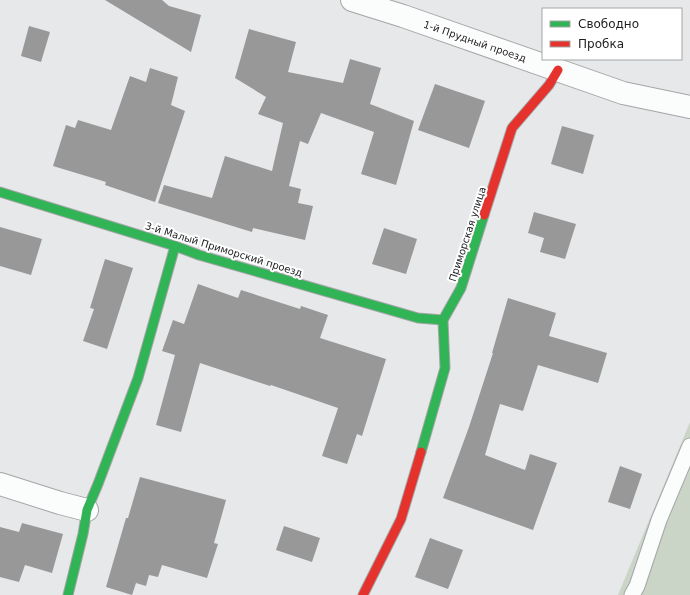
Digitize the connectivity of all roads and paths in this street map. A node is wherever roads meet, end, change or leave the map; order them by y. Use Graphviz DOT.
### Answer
graph roads {
  1 [pos="352,0"];
  2 [pos="558,70"];
  3 [pos="689,111"];
  4 [pos="0,192"];
  5 [pos="175,246"];
  6 [pos="443,320"];
  7 [pos="690,446"];
  8 [pos="0,484"];
  9 [pos="87,510"];
  10 [pos="68,595"];
  11 [pos="363,595"];
  12 [pos="632,595"];
  1 -- 2 [label="street, 1-й Прудный проезд"];
  2 -- 3 [label="street, 1-й Прудный проезд"];
  2 -- 6 [label="street, Приморская улица"];
  4 -- 5 [label="street, 3-й Малый Приморский проезд"];
  5 -- 6 [label="street, 3-й Малый Приморский проезд"];
  5 -- 9 [label="street"];
  6 -- 11 [label="street"];
  7 -- 12 [label="lane"];
  8 -- 9 [label="street"];
  9 -- 10 [label="street"];
}
